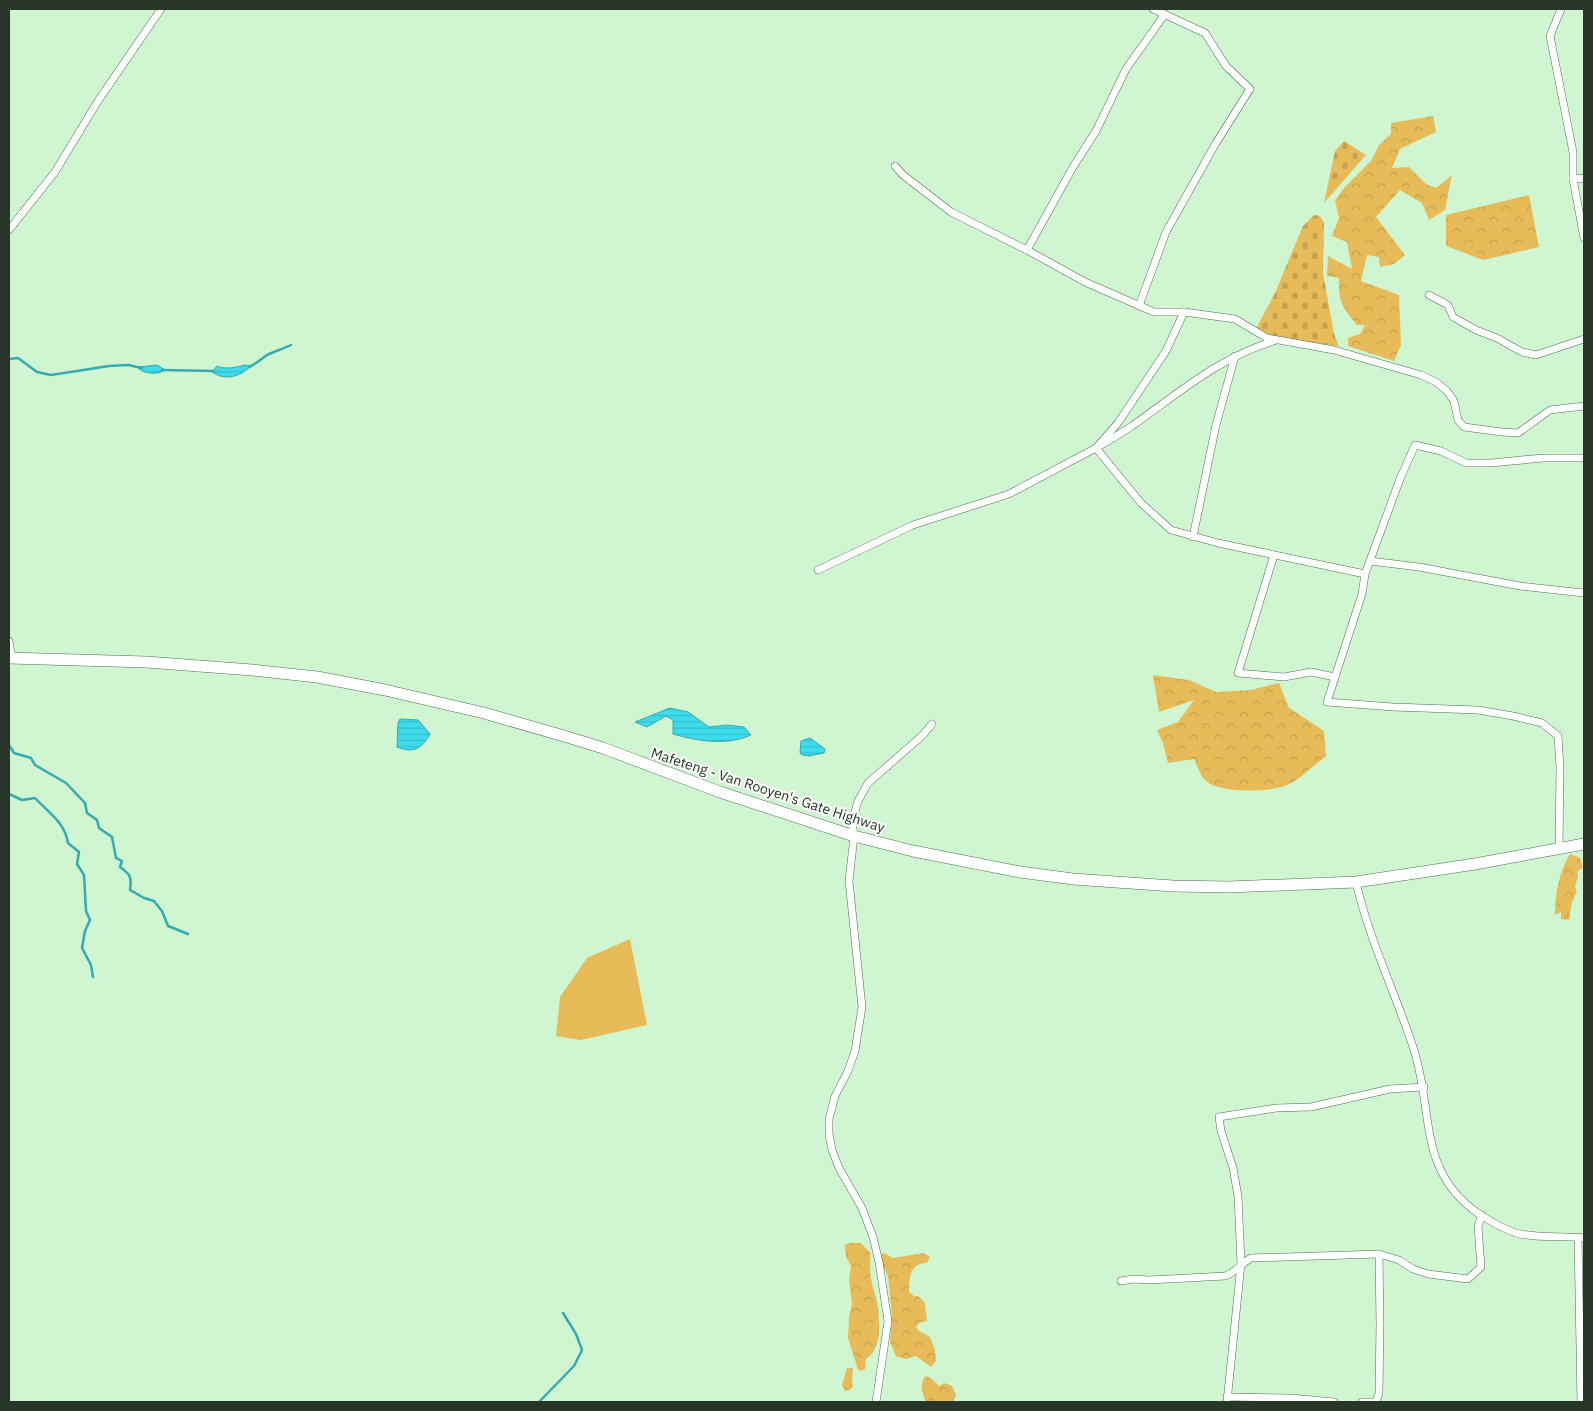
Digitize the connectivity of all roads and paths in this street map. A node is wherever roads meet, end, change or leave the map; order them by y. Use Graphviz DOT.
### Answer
graph roads {
  1 [pos="161,9"];
  2 [pos="1153,9"];
  3 [pos="1561,9"];
  4 [pos="1165,14"];
  5 [pos="895,166"];
  6 [pos="1584,178"];
  7 [pos="1573,179"];
  8 [pos="9,230"];
  9 [pos="1584,238"];
  10 [pos="1027,250"];
  11 [pos="1428,295"];
  12 [pos="1139,306"];
  13 [pos="1184,312"];
  14 [pos="1584,339"];
  15 [pos="1276,340"];
  16 [pos="1235,356"];
  17 [pos="1584,406"];
  18 [pos="1096,448"];
  19 [pos="1584,458"];
  20 [pos="1193,537"];
  21 [pos="1274,555"];
  22 [pos="1370,561"];
  23 [pos="818,570"];
  24 [pos="1364,574"];
  25 [pos="1584,593"];
  26 [pos="9,641"];
  27 [pos="10,658"];
  28 [pos="1335,677"];
  29 [pos="932,724"];
  30 [pos="854,836"];
  31 [pos="1584,844"];
  32 [pos="1559,848"];
  33 [pos="1356,882"];
  34 [pos="1424,1087"];
  35 [pos="1482,1215"];
  36 [pos="1581,1237"];
  37 [pos="1380,1254"];
  38 [pos="1241,1264"];
  39 [pos="1121,1281"];
  40 [pos="1227,1400"];
  41 [pos="876,1402"];
  42 [pos="1334,1402"];
  43 [pos="1362,1402"];
  44 [pos="1376,1402"];
  45 [pos="1581,1402"];
  1 -- 8 [label="street"];
  2 -- 4 [label="street"];
  3 -- 7 [label="street"];
  4 -- 10 [label="street"];
  4 -- 12 [label="street"];
  5 -- 10 [label="street"];
  6 -- 7 [label="street"];
  7 -- 9 [label="street"];
  10 -- 12 [label="street"];
  11 -- 14 [label="street"];
  12 -- 13 [label="street"];
  13 -- 15 [label="street"];
  13 -- 18 [label="street"];
  15 -- 16 [label="street"];
  15 -- 17 [label="street"];
  16 -- 18 [label="street"];
  16 -- 20 [label="street"];
  18 -- 20 [label="street"];
  18 -- 23 [label="street"];
  19 -- 22 [label="street"];
  20 -- 21 [label="street"];
  21 -- 24 [label="street"];
  21 -- 28 [label="street"];
  22 -- 24 [label="street"];
  22 -- 25 [label="street"];
  24 -- 28 [label="street"];
  26 -- 27 [label="street"];
  27 -- 30 [label="main road, Mafeteng - Van Rooyen's Gate Highway"];
  28 -- 32 [label="street"];
  29 -- 30 [label="street"];
  30 -- 33 [label="main road, Mafeteng - Van Rooyen's Gate Highway"];
  30 -- 41 [label="street"];
  31 -- 32 [label="main road, Mafeteng - Van Rooyen's Gate Highway"];
  32 -- 33 [label="main road, Mafeteng - Van Rooyen's Gate Highway"];
  33 -- 34 [label="street"];
  34 -- 35 [label="street"];
  34 -- 38 [label="street"];
  35 -- 36 [label="street"];
  35 -- 37 [label="street"];
  36 -- 45 [label="street"];
  37 -- 38 [label="street"];
  37 -- 44 [label="street"];
  38 -- 39 [label="street"];
  38 -- 40 [label="street"];
  40 -- 42 [label="street"];
  43 -- 44 [label="street"];
}
